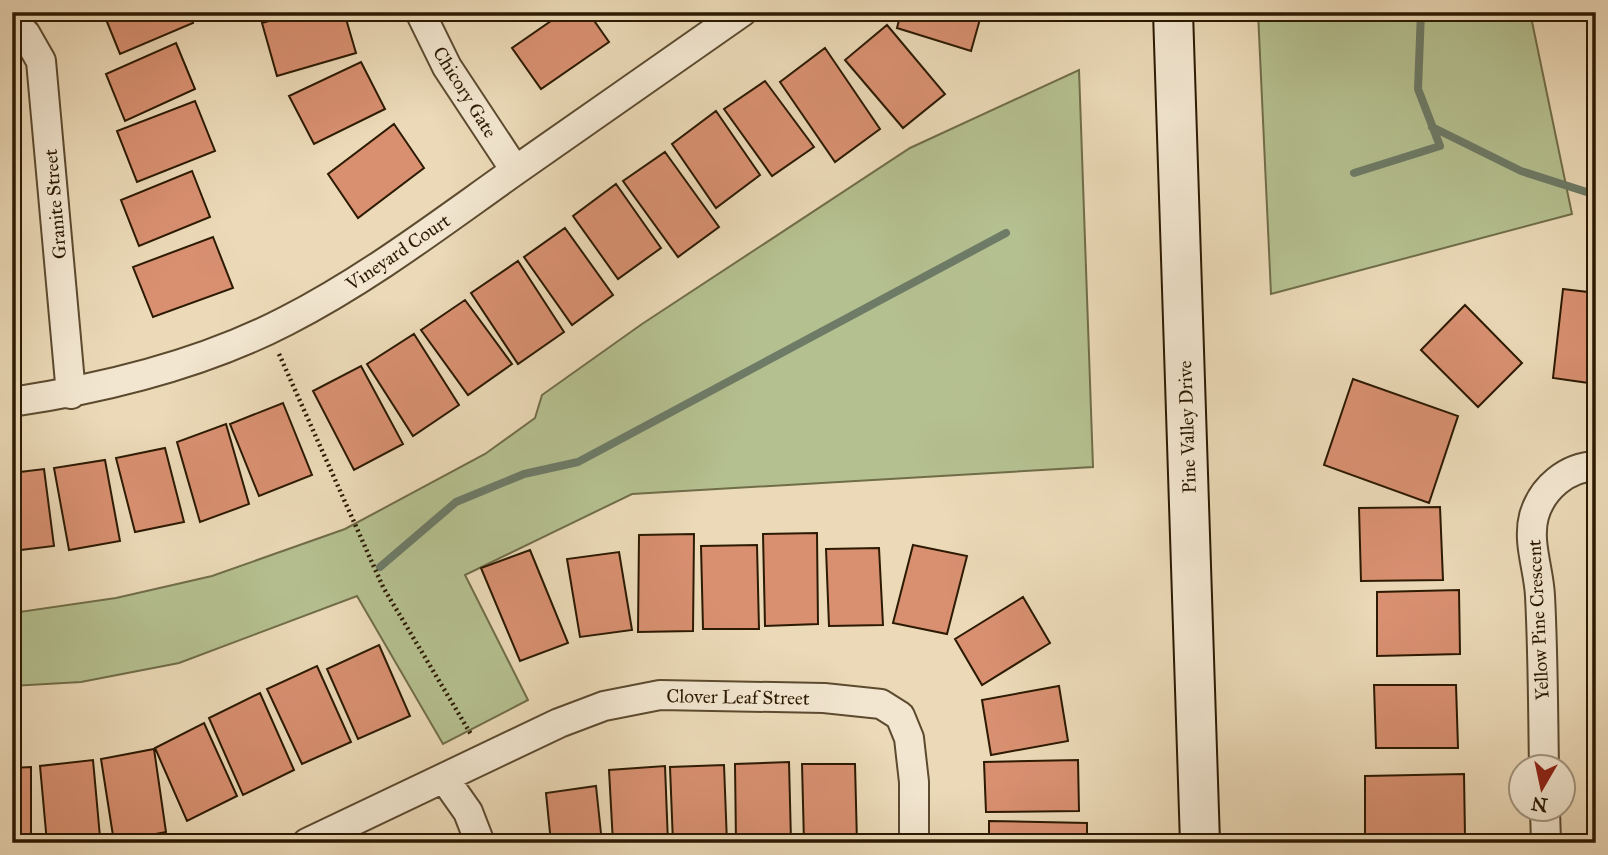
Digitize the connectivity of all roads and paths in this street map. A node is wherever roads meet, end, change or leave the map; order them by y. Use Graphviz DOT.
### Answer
graph roads {
  1 [pos="420,12"];
  2 [pos="742,12"];
  3 [pos="1173,12"];
  4 [pos="12,29"];
  5 [pos="515,170"];
  6 [pos="277,350"];
  7 [pos="71,394"];
  8 [pos="12,402"];
  9 [pos="1596,466"];
  10 [pos="474,739"];
  11 [pos="1544,754"];
  12 [pos="444,778"];
  13 [pos="1545,824"];
  14 [pos="307,843"];
  15 [pos="480,843"];
  16 [pos="914,843"];
  17 [pos="1200,843"];
  18 [pos="1546,843"];
  1 -- 5 [label="street, Chicory Gate"];
  2 -- 5 [label="street, Vineyard Court"];
  3 -- 17 [label="main road, Pine Valley Drive"];
  4 -- 7 [label="street, Granite Street"];
  5 -- 7 [label="street, Vineyard Court"];
  6 -- 10 [label="path"];
  7 -- 8 [label="street, Vineyard Court"];
  9 -- 11 [label="street, Yellow Pine Crescent"];
  12 -- 14 [label="street, Clover Leaf Street"];
  12 -- 15 [label="street"];
  12 -- 16 [label="street, Clover Leaf Street"];
  13 -- 18 [label="street"];
}
